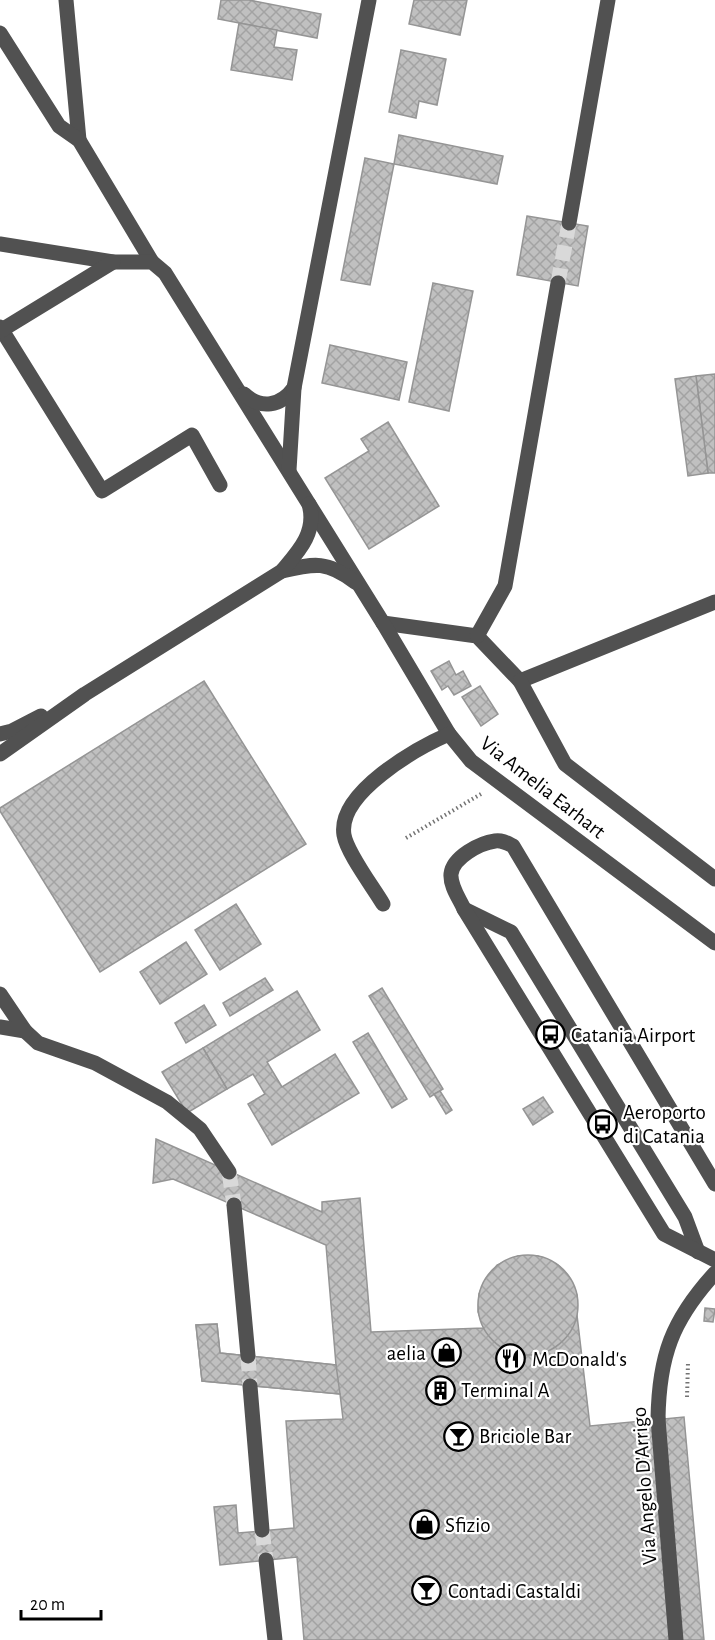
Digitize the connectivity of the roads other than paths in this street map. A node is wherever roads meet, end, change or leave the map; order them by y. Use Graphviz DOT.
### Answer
graph roads {
  1 [pos="66,0"];
  2 [pos="369,0"];
  3 [pos="608,0"];
  4 [pos="0,33"];
  5 [pos="79,140"];
  6 [pos="569,223"];
  7 [pos="0,244"];
  8 [pos="113,262"];
  9 [pos="152,262"];
  10 [pos="558,283"];
  11 [pos="1,329"];
  12 [pos="294,388"];
  13 [pos="238,389"];
  14 [pos="289,470"];
  15 [pos="220,485"];
  16 [pos="307,499"];
  17 [pos="282,571"];
  18 [pos="364,591"];
  19 [pos="715,602"];
  20 [pos="383,623"];
  21 [pos="477,636"];
  22 [pos="520,681"];
  23 [pos="86,694"];
  24 [pos="0,734"];
  25 [pos="449,734"];
  26 [pos="0,754"];
  27 [pos="715,879"];
  28 [pos="383,904"];
  29 [pos="464,909"];
  30 [pos="715,943"];
  31 [pos="1,996"];
  32 [pos="0,1027"];
  33 [pos="25,1031"];
  34 [pos="229,1172"];
  35 [pos="715,1184"];
  36 [pos="234,1205"];
  37 [pos="698,1252"];
  38 [pos="715,1260"];
  39 [pos="715,1274"];
  40 [pos="248,1356"];
  41 [pos="250,1386"];
  42 [pos="262,1530"];
  43 [pos="266,1560"];
  44 [pos="275,1640"];
  45 [pos="676,1640"];
  1 -- 5 [label="street"];
  2 -- 12 [label="street"];
  3 -- 6 [label="street"];
  4 -- 5 [label="street"];
  5 -- 9 [label="street"];
  7 -- 8 [label="street"];
  8 -- 9 [label="street"];
  8 -- 11 [label="street"];
  9 -- 13 [label="street"];
  10 -- 21 [label="street"];
  11 -- 15 [label="street"];
  12 -- 13 [label="street"];
  12 -- 14 [label="street"];
  13 -- 14 [label="street"];
  14 -- 16 [label="street"];
  16 -- 17 [label="street"];
  16 -- 18 [label="street"];
  17 -- 18 [label="street"];
  17 -- 23 [label="street"];
  18 -- 20 [label="street"];
  19 -- 22 [label="street"];
  20 -- 21 [label="street"];
  20 -- 25 [label="street"];
  21 -- 22 [label="street"];
  22 -- 27 [label="street"];
  23 -- 24 [label="street"];
  23 -- 26 [label="street"];
  25 -- 28 [label="street, Via Amelia Earhart"];
  25 -- 30 [label="street, Via Amelia Earhart"];
  29 -- 35 [label="street"];
  29 -- 37 [label="street"];
  29 -- 37 [label="street"];
  31 -- 33 [label="street"];
  32 -- 33 [label="street"];
  33 -- 34 [label="street"];
  36 -- 40 [label="street"];
  37 -- 38 [label="street"];
  39 -- 45 [label="street, Via Angelo D'Arrigo, bridge"];
  41 -- 42 [label="street"];
  43 -- 44 [label="street"];
}
